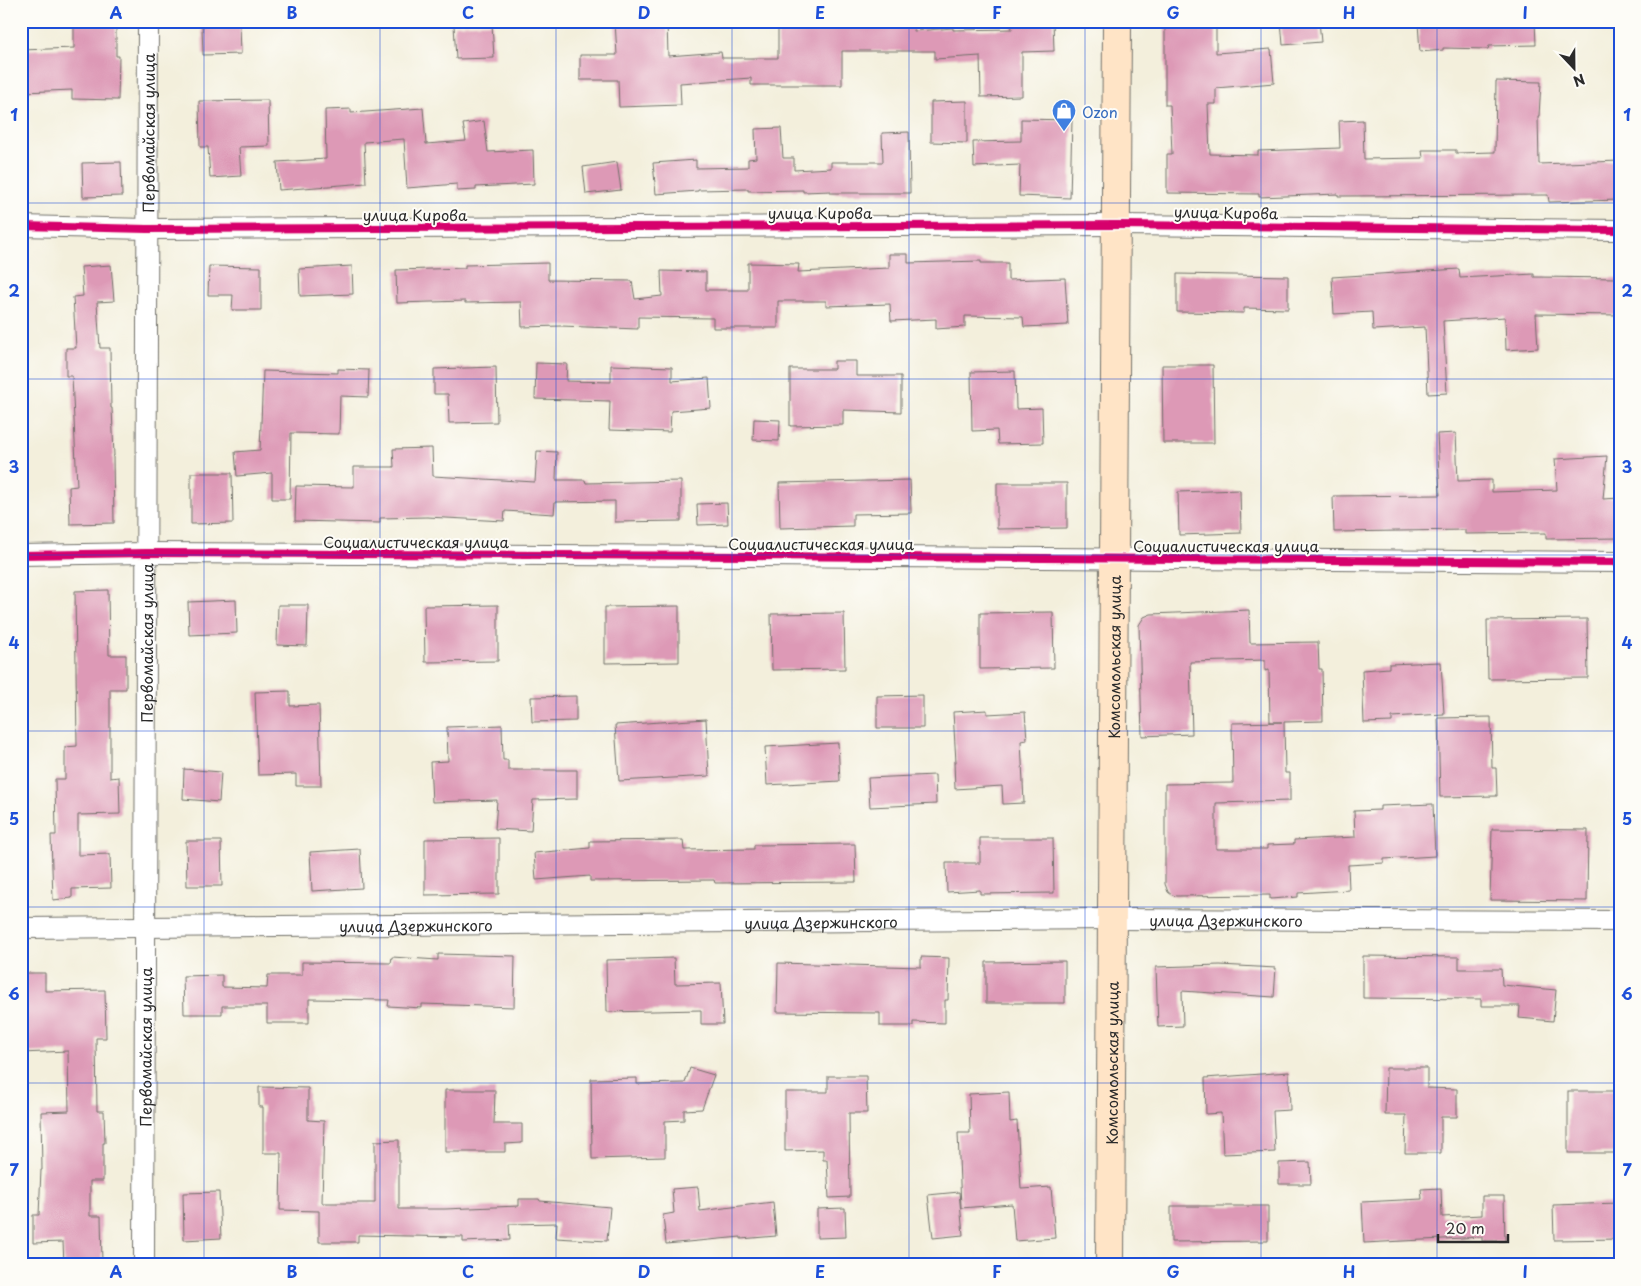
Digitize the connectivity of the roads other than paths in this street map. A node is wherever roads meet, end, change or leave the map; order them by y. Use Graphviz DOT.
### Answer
graph roads {
  1 [pos="148,21"];
  2 [pos="1117,21"];
  3 [pos="1116,224"];
  4 [pos="21,226"];
  5 [pos="147,229"];
  6 [pos="1620,230"];
  7 [pos="146,553"];
  8 [pos="21,555"];
  9 [pos="1114,558"];
  10 [pos="1620,562"];
  11 [pos="1112,918"];
  12 [pos="1620,921"];
  13 [pos="145,927"];
  14 [pos="21,928"];
  15 [pos="144,1265"];
  16 [pos="1110,1265"];
  1 -- 5 [label="street, Первомайская улица"];
  2 -- 3 [label="main road, Комсомольская улица"];
  3 -- 5 [label="street, улица Кирова"];
  3 -- 6 [label="street, улица Кирова"];
  3 -- 9 [label="main road, Комсомольская улица"];
  4 -- 5 [label="street, улица Кирова"];
  5 -- 7 [label="street, Первомайская улица"];
  7 -- 8 [label="street, Социалистическая улица"];
  7 -- 9 [label="street, Социалистическая улица"];
  7 -- 13 [label="street, Первомайская улица"];
  9 -- 10 [label="street, Социалистическая улица"];
  9 -- 11 [label="main road, Комсомольская улица"];
  11 -- 12 [label="street, улица Дзержинского"];
  11 -- 13 [label="street, улица Дзержинского"];
  11 -- 16 [label="main road, Комсомольская улица"];
  13 -- 14 [label="street, улица Дзержинского"];
  13 -- 15 [label="street, Первомайская улица"];
}
